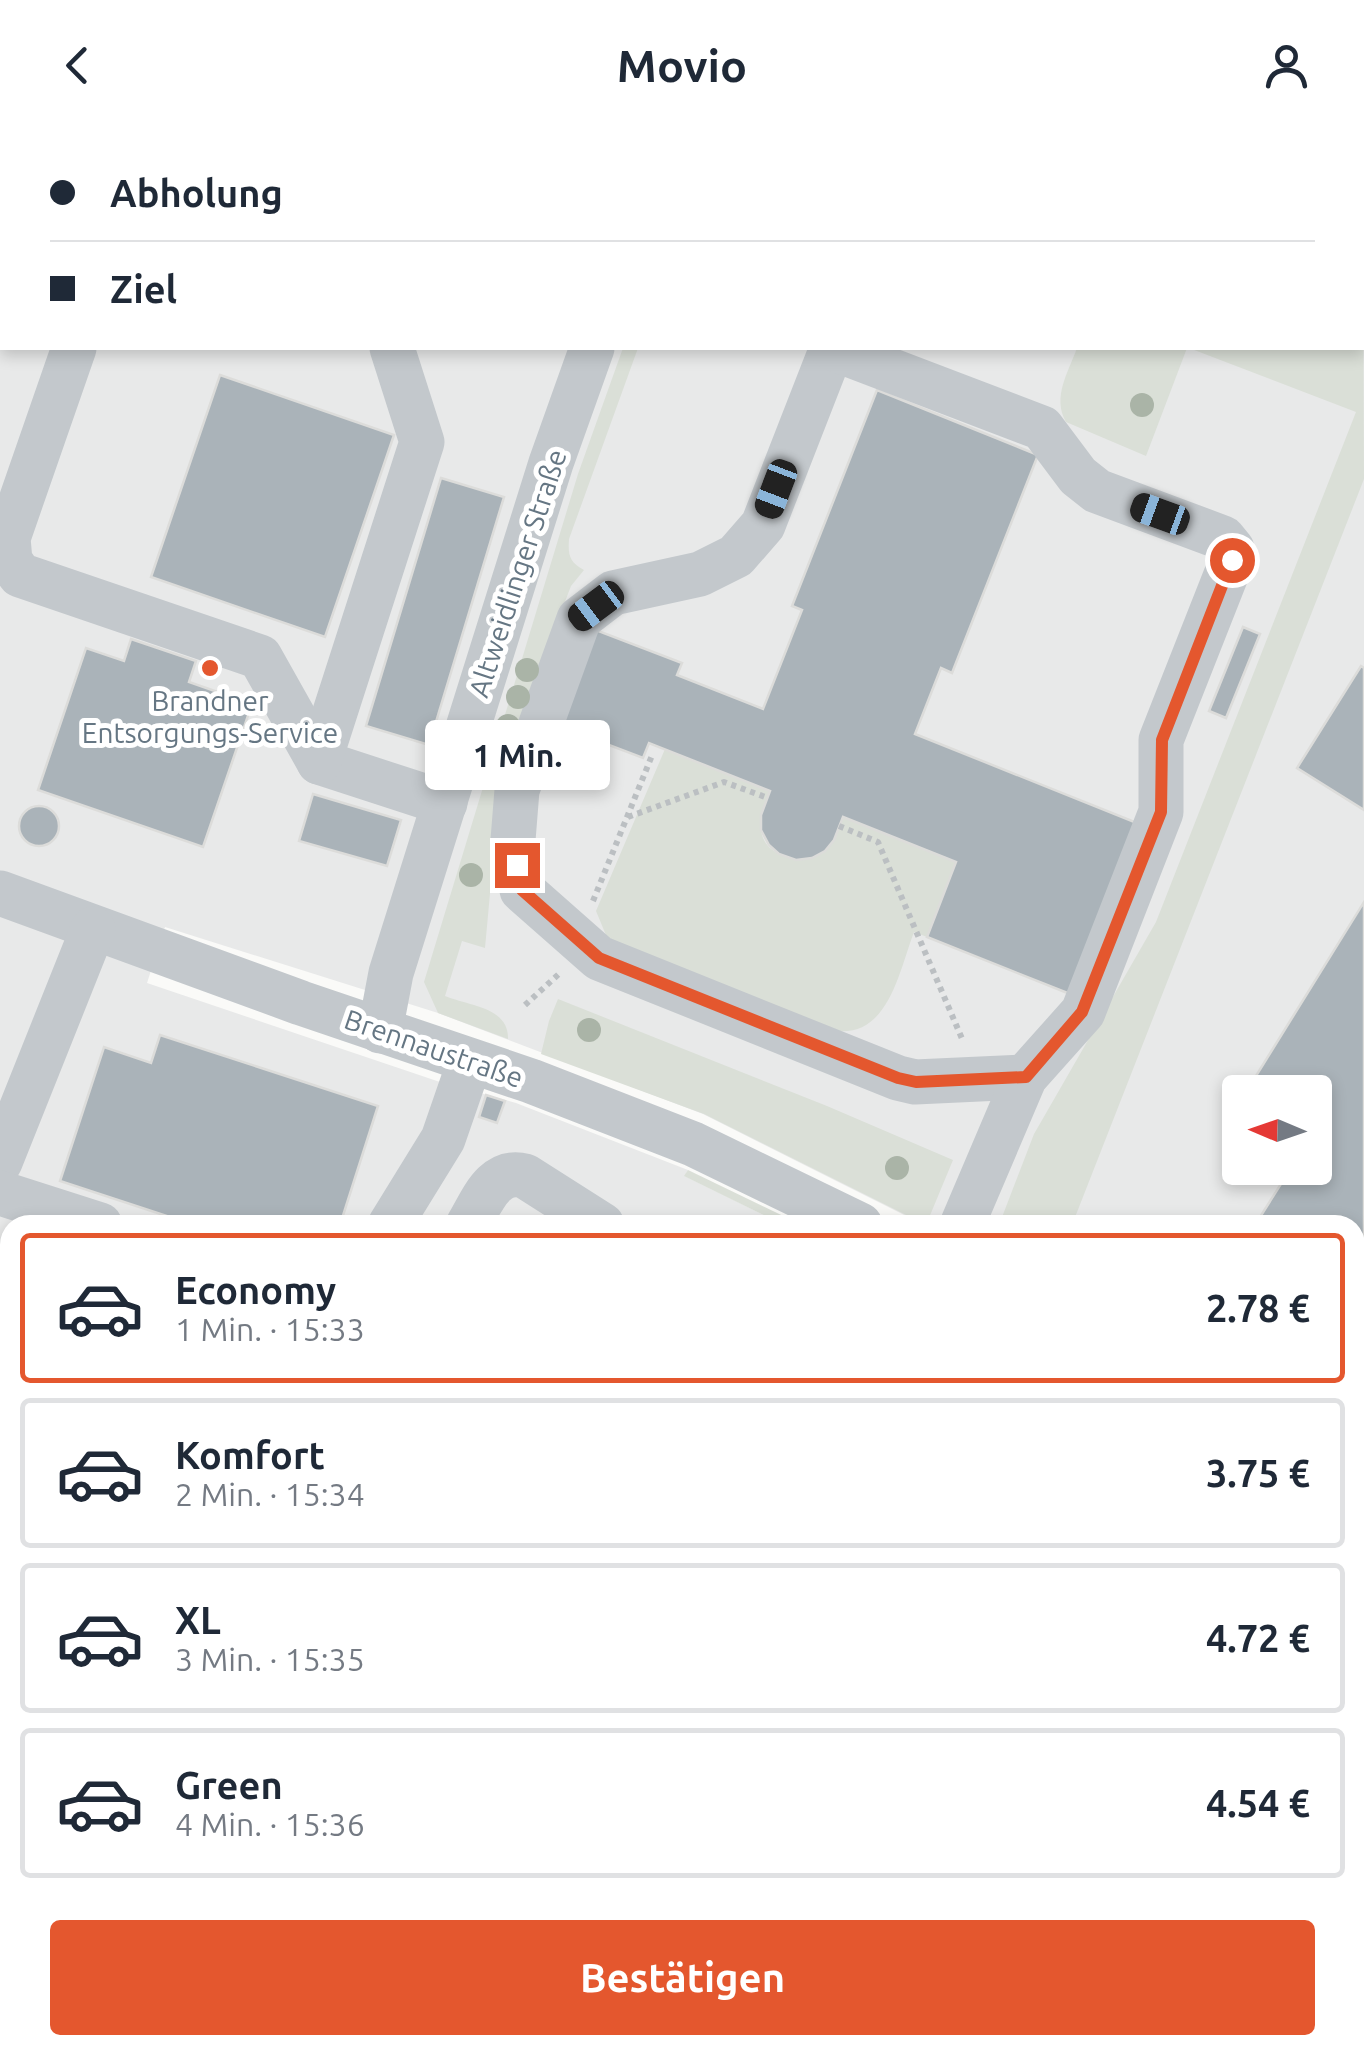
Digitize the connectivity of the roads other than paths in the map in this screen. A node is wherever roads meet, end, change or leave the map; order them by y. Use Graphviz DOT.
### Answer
graph roads {
  1 [pos="73,350"];
  2 [pos="393,350"];
  3 [pos="591,350"];
  4 [pos="831,350"];
  5 [pos="837,350"];
  6 [pos="319,762"];
  7 [pos="444,803"];
  8 [pos="0,893"];
  9 [pos="93,929"];
  10 [pos="380,1031"];
  11 [pos="470,1061"];
  12 [pos="1026,1077"];
  13 [pos="0,1162"];
  14 [pos="0,1193"];
  15 [pos="46,1215"];
  16 [pos="401,1215"];
  17 [pos="474,1215"];
  18 [pos="586,1215"];
  19 [pos="839,1215"];
  20 [pos="966,1215"];
  1 -- 6 [label="street"];
  2 -- 6 [label="street"];
  3 -- 7 [label="street, Altweidlinger Straße"];
  4 -- 12 [label="street"];
  5 -- 12 [label="street"];
  6 -- 7 [label="street"];
  7 -- 10 [label="street, Altweidlinger Straße"];
  8 -- 9 [label="street, Brennaustraße"];
  9 -- 10 [label="street, Brennaustraße"];
  9 -- 13 [label="street"];
  10 -- 11 [label="street, Brennaustraße"];
  11 -- 16 [label="street"];
  11 -- 19 [label="street, Brennaustraße"];
  12 -- 20 [label="street"];
  14 -- 15 [label="street"];
  17 -- 18 [label="street"];
}
